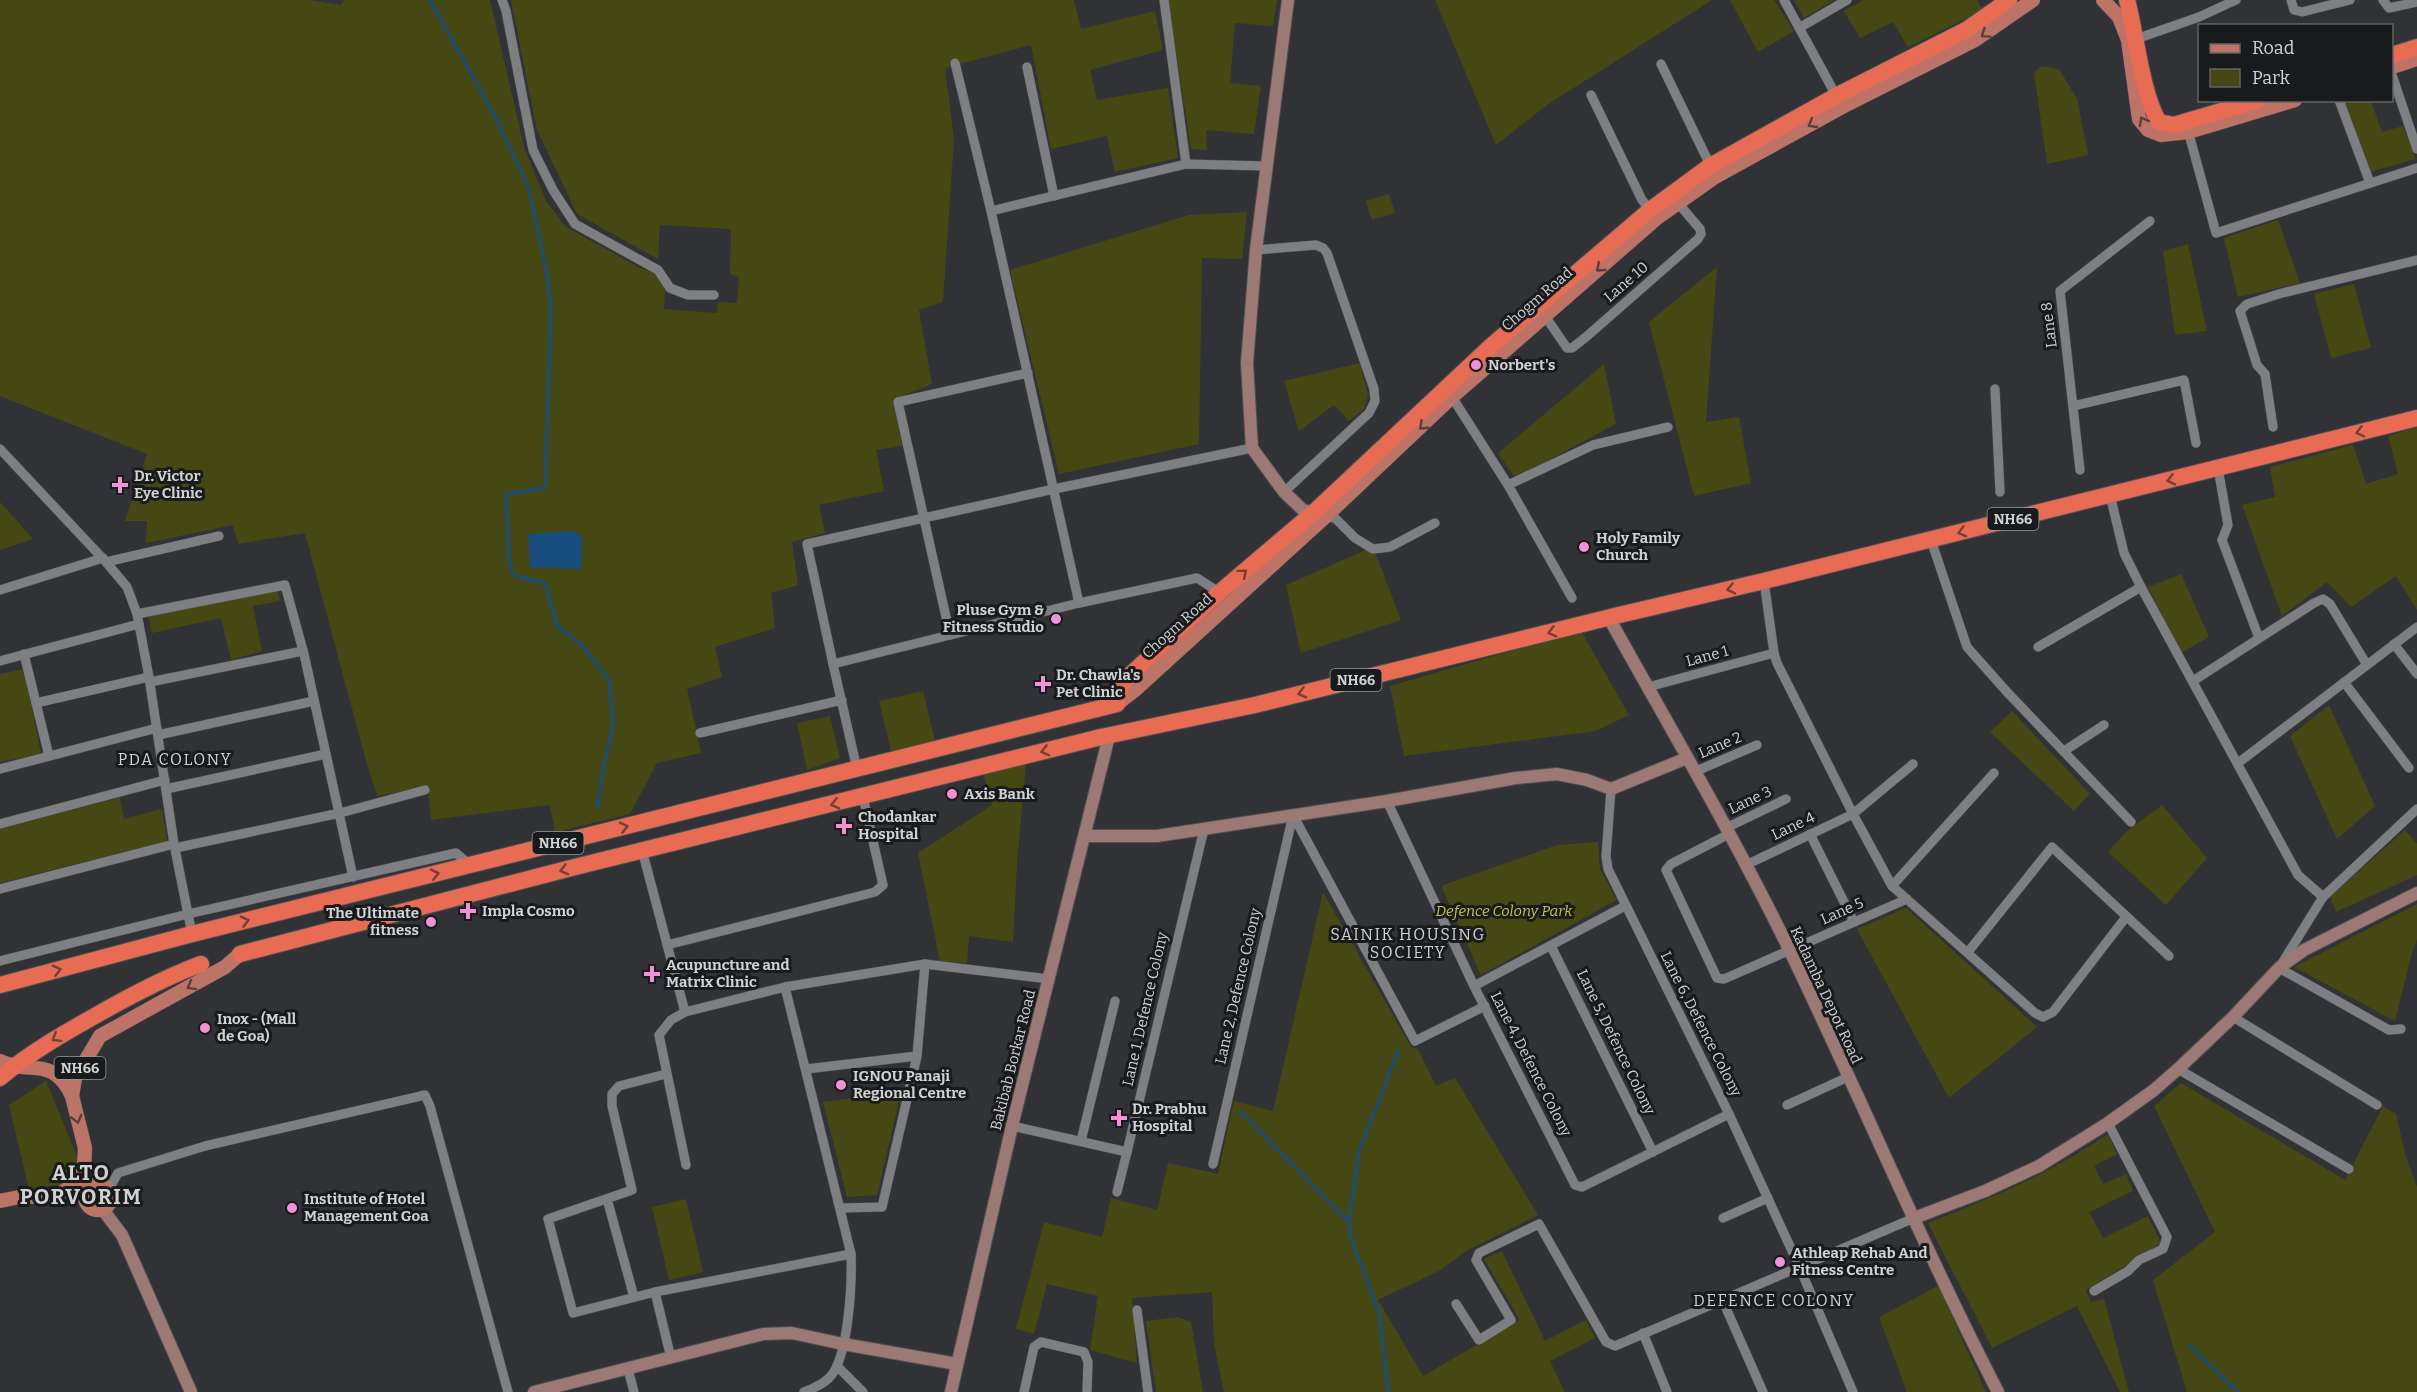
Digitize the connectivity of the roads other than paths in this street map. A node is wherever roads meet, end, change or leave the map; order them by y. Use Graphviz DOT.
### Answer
graph roads {
  1 [pos="502,0"];
  2 [pos="1164,0"];
  3 [pos="1288,0"];
  4 [pos="1784,0"];
  5 [pos="1847,0"];
  6 [pos="2009,0"];
  7 [pos="2033,0"];
  8 [pos="2103,0"];
  9 [pos="2127,0"];
  10 [pos="2236,0"];
  11 [pos="2291,0"];
  12 [pos="2350,0"];
  13 [pos="2383,0"];
  14 [pos="2417,2"];
  15 [pos="1799,27"];
  16 [pos="2136,39"];
  17 [pos="2417,47"];
  18 [pos="2393,54"];
  19 [pos="2417,59"];
  20 [pos="954,63"];
  21 [pos="1661,64"];
  22 [pos="2393,66"];
  23 [pos="1027,67"];
  24 [pos="2393,81"];
  25 [pos="1591,95"];
  26 [pos="1839,101"];
  27 [pos="2254,102"];
  28 [pos="2287,102"];
  29 [pos="2340,102"];
  30 [pos="2187,127"];
  31 [pos="2417,148"];
  32 [pos="1186,164"];
  33 [pos="1265,166"];
  34 [pos="2417,168"];
  35 [pos="1713,171"];
  36 [pos="2370,183"];
  37 [pos="1054,196"];
  38 [pos="1678,203"];
  39 [pos="991,211"];
  40 [pos="1654,214"];
  41 [pos="2150,220"];
  42 [pos="1256,250"];
  43 [pos="2417,260"];
  44 [pos="714,295"];
  45 [pos="1545,316"];
  46 [pos="1028,372"];
  47 [pos="1995,389"];
  48 [pos="1452,397"];
  49 [pos="2073,406"];
  50 [pos="2417,418"];
  51 [pos="1668,427"];
  52 [pos="2273,427"];
  53 [pos="2196,443"];
  54 [pos="1252,447"];
  55 [pos="0,449"];
  56 [pos="2218,468"];
  57 [pos="2080,470"];
  58 [pos="1508,485"];
  59 [pos="1054,489"];
  60 [pos="1284,492"];
  61 [pos="2000,492"];
  62 [pos="2110,495"];
  63 [pos="1319,515"];
  64 [pos="924,518"];
  65 [pos="1435,523"];
  66 [pos="219,536"];
  67 [pos="1931,540"];
  68 [pos="105,560"];
  69 [pos="1764,581"];
  70 [pos="2141,587"];
  71 [pos="0,590"];
  72 [pos="1226,596"];
  73 [pos="1572,598"];
  74 [pos="1079,603"];
  75 [pos="1609,618"];
  76 [pos="138,619"];
  77 [pos="2417,627"];
  78 [pos="950,635"];
  79 [pos="2259,638"];
  80 [pos="2394,644"];
  81 [pos="2038,647"];
  82 [pos="303,651"];
  83 [pos="1774,653"];
  84 [pos="24,654"];
  85 [pos="0,661"];
  86 [pos="833,664"];
  87 [pos="2367,665"];
  88 [pos="2417,674"];
  89 [pos="149,680"];
  90 [pos="2193,681"];
  91 [pos="2344,682"];
  92 [pos="1648,687"];
  93 [pos="842,700"];
  94 [pos="314,701"];
  95 [pos="36,703"];
  96 [pos="2104,725"];
  97 [pos="157,731"];
  98 [pos="700,733"];
  99 [pos="1109,736"];
  100 [pos="1757,745"];
  101 [pos="2064,751"];
  102 [pos="326,754"];
  103 [pos="49,756"];
  104 [pos="1686,758"];
  105 [pos="2238,763"];
  106 [pos="1913,764"];
  107 [pos="2409,768"];
  108 [pos="0,769"];
  109 [pos="857,769"];
  110 [pos="1694,772"];
  111 [pos="1994,773"];
  112 [pos="165,784"];
  113 [pos="1611,789"];
  114 [pos="425,790"];
  115 [pos="863,797"];
  116 [pos="1786,799"];
  117 [pos="1387,801"];
  118 [pos="2417,809"];
  119 [pos="340,813"];
  120 [pos="1853,814"];
  121 [pos="1293,815"];
  122 [pos="2131,822"];
  123 [pos="0,824"];
  124 [pos="1204,829"];
  125 [pos="1728,831"];
  126 [pos="1810,834"];
  127 [pos="1085,836"];
  128 [pos="175,846"];
  129 [pos="642,850"];
  130 [pos="470,865"];
  131 [pos="1746,865"];
  132 [pos="353,877"];
  133 [pos="1892,886"];
  134 [pos="0,889"];
  135 [pos="2417,893"];
  136 [pos="2323,897"];
  137 [pos="1907,899"];
  138 [pos="1625,906"];
  139 [pos="188,914"];
  140 [pos="2126,917"];
  141 [pos="1854,922"];
  142 [pos="192,934"];
  143 [pos="667,945"];
  144 [pos="1551,946"];
  145 [pos="1789,950"];
  146 [pos="1968,952"];
  147 [pos="240,954"];
  148 [pos="2169,956"];
  149 [pos="0,962"];
  150 [pos="201,964"];
  151 [pos="925,964"];
  152 [pos="2278,968"];
  153 [pos="1049,979"];
  154 [pos="0,985"];
  155 [pos="1474,986"];
  156 [pos="785,987"];
  157 [pos="1115,1001"];
  158 [pos="1485,1006"];
  159 [pos="685,1012"];
  160 [pos="2233,1017"];
  161 [pos="2401,1029"];
  162 [pos="916,1056"];
  163 [pos="8,1063"];
  164 [pos="806,1069"];
  165 [pos="2178,1069"];
  166 [pos="666,1074"];
  167 [pos="1848,1077"];
  168 [pos="0,1078"];
  169 [pos="72,1096"];
  170 [pos="1787,1105"];
  171 [pos="2377,1105"];
  172 [pos="1730,1114"];
  173 [pos="2108,1123"];
  174 [pos="1012,1126"];
  175 [pos="1081,1141"];
  176 [pos="85,1148"];
  177 [pos="1127,1152"];
  178 [pos="1653,1152"];
  179 [pos="1213,1164"];
  180 [pos="686,1165"];
  181 [pos="2349,1169"];
  182 [pos="95,1184"];
  183 [pos="108,1189"];
  184 [pos="1117,1192"];
  185 [pos="56,1196"];
  186 [pos="1768,1198"];
  187 [pos="607,1199"];
  188 [pos="0,1201"];
  189 [pos="85,1201"];
  190 [pos="103,1209"];
  191 [pos="841,1209"];
  192 [pos="1723,1218"];
  193 [pos="1914,1218"];
  194 [pos="851,1254"];
  195 [pos="1799,1266"];
  196 [pos="2094,1291"];
  197 [pos="655,1292"];
  198 [pos="634,1297"];
  199 [pos="1722,1299"];
  200 [pos="1456,1304"];
  201 [pos="1137,1310"];
  202 [pos="1642,1333"];
  203 [pos="843,1344"];
  204 [pos="671,1358"];
  205 [pos="957,1364"];
  206 [pos="837,1366"];
  207 [pos="628,1369"];
  208 [pos="560,1389"];
  209 [pos="191,1392"];
  210 [pos="508,1392"];
  211 [pos="534,1392"];
  212 [pos="634,1392"];
  213 [pos="804,1392"];
  214 [pos="863,1392"];
  215 [pos="951,1392"];
  216 [pos="1024,1392"];
  217 [pos="1087,1392"];
  218 [pos="1148,1392"];
  219 [pos="1668,1392"];
  220 [pos="1763,1392"];
  221 [pos="1853,1392"];
  222 [pos="1998,1392"];
  1 -- 44 [label="street"];
  2 -- 32 [label="street"];
  3 -- 33 [label="street"];
  4 -- 15 [label="street"];
  5 -- 15 [label="street"];
  6 -- 26 [label="highway, Chogm Road"];
  7 -- 26 [label="main road, Chogm Road, one-way"];
  30 -- 8 [label="main road, one-way"];
  9 -- 16 [label="highway"];
  10 -- 16 [label="street"];
  11 -- 12 [label="street"];
  13 -- 14 [label="street"];
  15 -- 26 [label="street"];
  16 -- 30 [label="highway"];
  17 -- 18 [label="highway"];
  19 -- 22 [label="main road"];
  20 -- 39 [label="street"];
  21 -- 35 [label="street"];
  23 -- 37 [label="street"];
  24 -- 31 [label="street"];
  25 -- 40 [label="street"];
  26 -- 35 [label="highway, Chogm Road"];
  27 -- 30 [label="highway"];
  28 -- 30 [label="main road"];
  29 -- 36 [label="street"];
  30 -- 36 [label="street"];
  32 -- 33 [label="street"];
  32 -- 37 [label="street"];
  33 -- 42 [label="street"];
  34 -- 36 [label="street"];
  35 -- 38 [label="main road, Chogm Road"];
  35 -- 40 [label="highway, Chogm Road"];
  37 -- 39 [label="street"];
  38 -- 40 [label="main road, Chogm Road"];
  38 -- 45 [label="street, Lane 10"];
  39 -- 46 [label="street"];
  40 -- 45 [label="main road, Chogm Road, one-way"];
  40 -- 63 [label="highway, Chogm Road"];
  41 -- 49 [label="street, Lane 8"];
  42 -- 54 [label="street"];
  42 -- 60 [label="street"];
  43 -- 52 [label="street"];
  45 -- 48 [label="main road, Chogm Road"];
  46 -- 59 [label="street"];
  46 -- 64 [label="street"];
  47 -- 61 [label="street"];
  48 -- 58 [label="street"];
  48 -- 63 [label="main road, Chogm Road, one-way"];
  49 -- 53 [label="street"];
  49 -- 57 [label="street, Lane 8"];
  50 -- 56 [label="highway, NH66, one-way"];
  51 -- 58 [label="street"];
  54 -- 59 [label="street"];
  54 -- 60 [label="street"];
  55 -- 68 [label="street"];
  56 -- 62 [label="highway, NH66, one-way"];
  56 -- 79 [label="street"];
  58 -- 73 [label="street"];
  59 -- 64 [label="street"];
  59 -- 74 [label="street"];
  60 -- 63 [label="street"];
  62 -- 67 [label="highway, NH66, one-way"];
  62 -- 70 [label="street"];
  63 -- 65 [label="street"];
  63 -- 72 [label="highway, Chogm Road"];
  64 -- 78 [label="street"];
  64 -- 86 [label="street"];
  66 -- 68 [label="street"];
  67 -- 69 [label="highway, NH66"];
  67 -- 101 [label="street"];
  68 -- 71 [label="street"];
  68 -- 76 [label="street"];
  69 -- 75 [label="highway, NH66, one-way"];
  69 -- 83 [label="street"];
  70 -- 81 [label="street"];
  70 -- 90 [label="street"];
  72 -- 74 [label="street"];
  72 -- 109 [label="highway, Chogm Road / NH66"];
  74 -- 78 [label="street"];
  75 -- 92 [label="street, Kadamba Depot Road"];
  75 -- 99 [label="highway, NH66, one-way"];
  76 -- 82 [label="street"];
  76 -- 84 [label="street"];
  76 -- 89 [label="street"];
  77 -- 80 [label="street"];
  78 -- 86 [label="street"];
  79 -- 87 [label="street"];
  79 -- 90 [label="street"];
  80 -- 87 [label="street"];
  80 -- 88 [label="street"];
  82 -- 89 [label="street"];
  82 -- 94 [label="street"];
  83 -- 92 [label="street, Lane 1"];
  83 -- 120 [label="street"];
  84 -- 85 [label="street"];
  84 -- 95 [label="street"];
  86 -- 93 [label="street"];
  87 -- 91 [label="street"];
  89 -- 95 [label="street"];
  89 -- 97 [label="street"];
  90 -- 105 [label="street"];
  91 -- 105 [label="street"];
  91 -- 107 [label="street"];
  92 -- 104 [label="street, Kadamba Depot Road"];
  93 -- 98 [label="street"];
  93 -- 109 [label="street"];
  94 -- 97 [label="street"];
  94 -- 102 [label="street"];
  95 -- 103 [label="street"];
  96 -- 101 [label="street"];
  97 -- 103 [label="street"];
  97 -- 112 [label="street"];
  99 -- 115 [label="highway, NH66, one-way"];
  99 -- 127 [label="street, Bakibab Borkar Road"];
  100 -- 110 [label="street, Lane 2"];
  101 -- 122 [label="street"];
  102 -- 112 [label="street"];
  102 -- 119 [label="street"];
  103 -- 108 [label="street"];
  104 -- 110 [label="street, Kadamba Depot Road"];
  104 -- 113 [label="street"];
  105 -- 136 [label="street"];
  106 -- 120 [label="street, Lane 4"];
  130 -- 109 [label="highway, NH66, one-way"];
  110 -- 125 [label="street, Kadamba Depot Road"];
  111 -- 133 [label="street"];
  112 -- 123 [label="street"];
  112 -- 128 [label="street"];
  113 -- 117 [label="street"];
  113 -- 138 [label="street, Lane 6, Defence Colony"];
  114 -- 119 [label="street"];
  115 -- 129 [label="highway, NH66, one-way"];
  115 -- 143 [label="street"];
  116 -- 125 [label="street, Lane 3"];
  117 -- 121 [label="street"];
  117 -- 155 [label="street, Lane 4, Defence Colony"];
  118 -- 136 [label="street"];
  119 -- 128 [label="street"];
  119 -- 132 [label="street"];
  120 -- 126 [label="street, Lane 4"];
  120 -- 133 [label="street"];
  121 -- 124 [label="street"];
  121 -- 158 [label="street"];
  121 -- 179 [label="street, Lane 2, Defence Colony"];
  124 -- 127 [label="street"];
  124 -- 177 [label="street, Lane 1, Defence Colony"];
  125 -- 131 [label="street, Kadamba Depot Road"];
  125 -- 145 [label="street, Lane 3"];
  126 -- 131 [label="street, Lane 4"];
  126 -- 141 [label="street"];
  127 -- 153 [label="street, Bakibab Borkar Road"];
  128 -- 134 [label="street"];
  128 -- 139 [label="street"];
  129 -- 143 [label="street"];
  129 -- 147 [label="highway, NH66, one-way"];
  130 -- 132 [label="street"];
  142 -- 130 [label="highway, NH66, one-way"];
  131 -- 145 [label="street, Kadamba Depot Road"];
  132 -- 139 [label="street"];
  133 -- 137 [label="street"];
  135 -- 152 [label="street"];
  136 -- 152 [label="street"];
  137 -- 141 [label="street, Lane 5"];
  137 -- 146 [label="street"];
  138 -- 144 [label="street"];
  138 -- 172 [label="street, Lane 6, Defence Colony"];
  139 -- 142 [label="street"];
  139 -- 149 [label="street"];
  140 -- 146 [label="street"];
  140 -- 146 [label="street"];
  140 -- 148 [label="street"];
  141 -- 145 [label="street, Lane 5"];
  154 -- 142 [label="highway, NH66, one-way"];
  143 -- 159 [label="street"];
  144 -- 155 [label="street"];
  144 -- 178 [label="street, Lane 5, Defence Colony"];
  145 -- 167 [label="street, Kadamba Depot Road"];
  147 -- 169 [label="main road, NH66, one-way"];
  150 -- 163 [label="highway, one-way"];
  151 -- 153 [label="street"];
  151 -- 156 [label="street"];
  151 -- 162 [label="street"];
  152 -- 160 [label="street"];
  152 -- 161 [label="street"];
  153 -- 174 [label="street, Bakibab Borkar Road"];
  155 -- 158 [label="street, Lane 4, Defence Colony"];
  156 -- 159 [label="street"];
  156 -- 164 [label="street"];
  157 -- 175 [label="street"];
  158 -- 178 [label="street, Lane 4, Defence Colony"];
  159 -- 166 [label="street"];
  160 -- 165 [label="street"];
  160 -- 171 [label="street"];
  162 -- 164 [label="street"];
  162 -- 191 [label="street"];
  163 -- 168 [label="highway"];
  163 -- 169 [label="main road"];
  164 -- 191 [label="street"];
  165 -- 173 [label="street"];
  165 -- 181 [label="street"];
  166 -- 180 [label="street"];
  166 -- 187 [label="street"];
  167 -- 170 [label="street"];
  167 -- 193 [label="street, Kadamba Depot Road"];
  169 -- 176 [label="main road, NH66, one-way"];
  172 -- 178 [label="street, Lane 4, Defence Colony"];
  172 -- 186 [label="street, Lane 6, Defence Colony"];
  173 -- 193 [label="street"];
  173 -- 196 [label="street"];
  174 -- 175 [label="street"];
  174 -- 205 [label="street, Bakibab Borkar Road"];
  175 -- 177 [label="street"];
  176 -- 182 [label="main road"];
  176 -- 185 [label="main road, NH66"];
  177 -- 184 [label="street, Lane 1, Defence Colony"];
  182 -- 183 [label="main road"];
  182 -- 189 [label="main road"];
  183 -- 190 [label="main road"];
  183 -- 210 [label="street"];
  185 -- 188 [label="main road"];
  185 -- 189 [label="main road"];
  186 -- 192 [label="street"];
  186 -- 195 [label="street, Lane 6, Defence Colony"];
  187 -- 198 [label="street"];
  187 -- 198 [label="street"];
  189 -- 190 [label="main road"];
  190 -- 209 [label="street"];
  191 -- 194 [label="street"];
  193 -- 195 [label="street"];
  193 -- 222 [label="street, Kadamba Depot Road"];
  194 -- 197 [label="street"];
  194 -- 203 [label="street"];
  195 -- 199 [label="street"];
  195 -- 221 [label="street, Lane 6, Defence Colony"];
  197 -- 198 [label="street"];
  197 -- 204 [label="street"];
  199 -- 202 [label="street"];
  199 -- 220 [label="street"];
  200 -- 202 [label="street"];
  201 -- 218 [label="street"];
  202 -- 219 [label="street"];
  203 -- 204 [label="street"];
  203 -- 205 [label="street"];
  203 -- 206 [label="street"];
  204 -- 207 [label="street"];
  205 -- 215 [label="street, Bakibab Borkar Road"];
  206 -- 213 [label="street"];
  206 -- 214 [label="street"];
  207 -- 208 [label="street"];
  207 -- 212 [label="street"];
  208 -- 211 [label="street"];
  216 -- 217 [label="street"];
}
